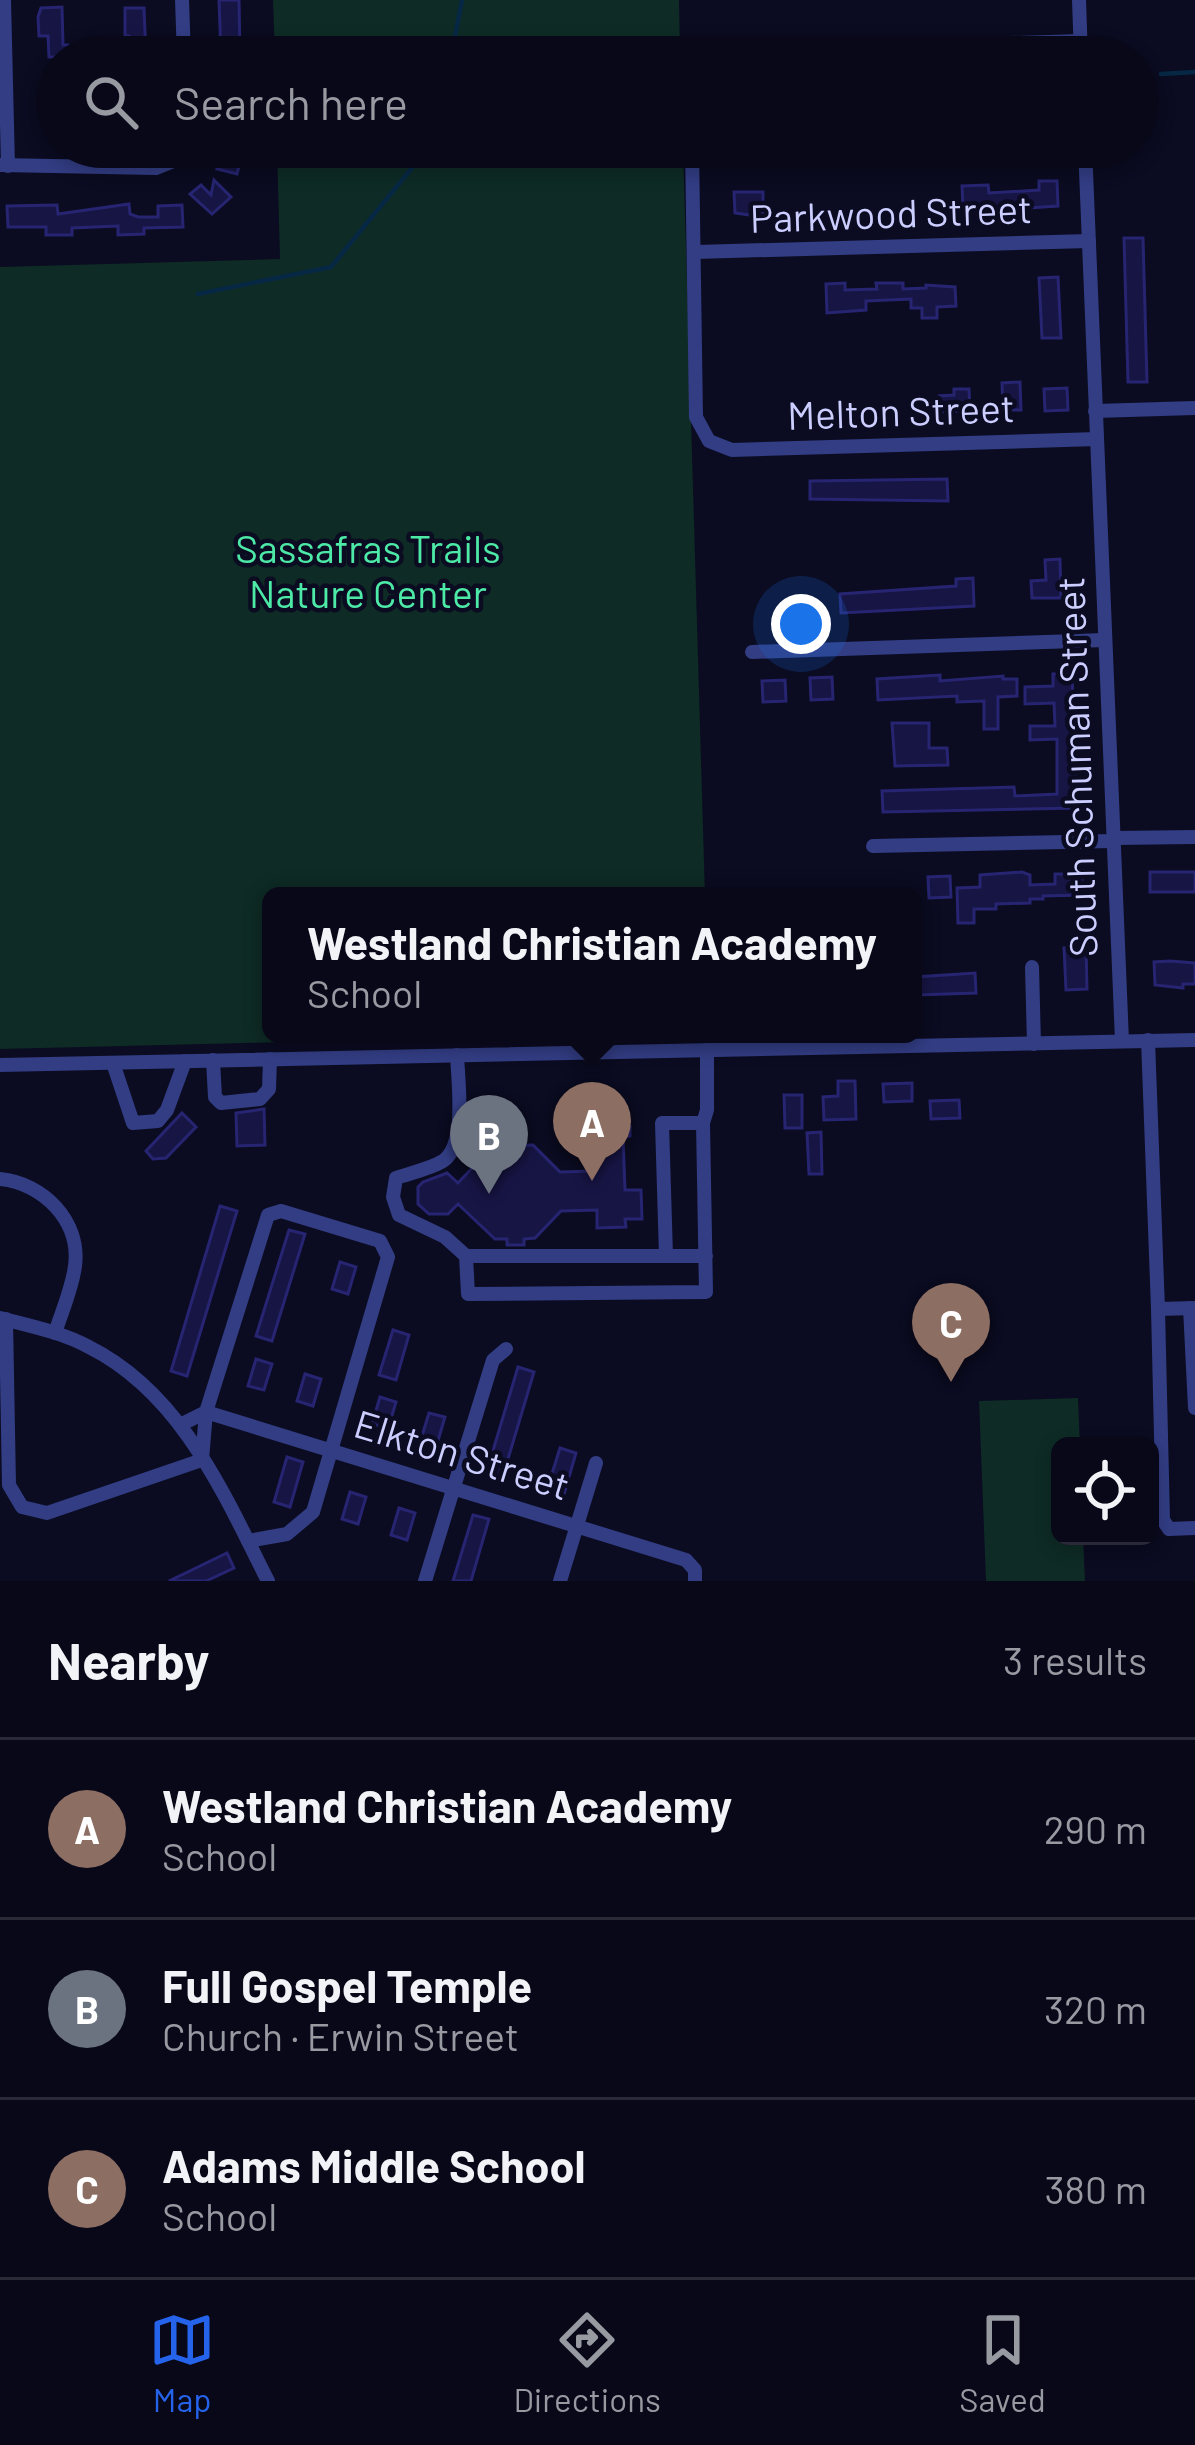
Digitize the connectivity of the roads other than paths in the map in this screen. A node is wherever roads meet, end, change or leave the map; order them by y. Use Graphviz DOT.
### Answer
graph roads {
  1 [pos="4,0"];
  2 [pos="182,0"];
  3 [pos="1079,0"];
  4 [pos="183,36"];
  5 [pos="1080,36"];
  6 [pos="4,165"];
  7 [pos="36,166"];
  8 [pos="106,168"];
  9 [pos="142,168"];
  10 [pos="693,168"];
  11 [pos="1086,168"];
  12 [pos="1089,241"];
  13 [pos="696,252"];
  14 [pos="1195,408"];
  15 [pos="1095,411"];
  16 [pos="1096,439"];
  17 [pos="1105,640"];
  18 [pos="752,652"];
  19 [pos="1195,837"];
  20 [pos="1113,840"];
  21 [pos="873,846"];
  22 [pos="1032,967"];
  23 [pos="1148,1040"];
  24 [pos="1195,1040"];
  25 [pos="1122,1041"];
  26 [pos="922,1042"];
  27 [pos="759,1043"];
  28 [pos="1034,1044"];
  29 [pos="707,1050"];
  30 [pos="457,1055"];
  31 [pos="270,1059"];
  32 [pos="213,1060"];
  33 [pos="185,1061"];
  34 [pos="113,1063"];
  35 [pos="0,1066"];
  36 [pos="703,1123"];
  37 [pos="0,1179"];
  38 [pos="466,1256"];
  39 [pos="666,1256"];
  40 [pos="706,1256"];
  41 [pos="1192,1308"];
  42 [pos="1159,1309"];
  43 [pos="3,1318"];
  44 [pos="55,1333"];
  45 [pos="506,1349"];
  46 [pos="1195,1408"];
  47 [pos="206,1412"];
  48 [pos="180,1425"];
  49 [pos="332,1449"];
  50 [pos="202,1460"];
  51 [pos="596,1463"];
  52 [pos="453,1487"];
  53 [pos="577,1525"];
  54 [pos="1195,1528"];
  55 [pos="248,1541"];
  56 [pos="694,1575"];
  57 [pos="263,1580"];
  58 [pos="424,1581"];
  59 [pos="560,1581"];
  1 -- 6 [label="street"];
  2 -- 4 [label="street"];
  3 -- 5 [label="street"];
  6 -- 7 [label="street"];
  8 -- 9 [label="street"];
  10 -- 13 [label="street"];
  11 -- 12 [label="street"];
  12 -- 13 [label="street, Parkwood Street"];
  12 -- 15 [label="street"];
  13 -- 16 [label="street, Melton Street"];
  14 -- 15 [label="street"];
  15 -- 16 [label="street, South Schuman Street"];
  16 -- 17 [label="street, South Schuman Street"];
  17 -- 18 [label="street"];
  17 -- 20 [label="street, South Schuman Street"];
  19 -- 20 [label="street"];
  20 -- 21 [label="street"];
  20 -- 25 [label="street, South Schuman Street"];
  22 -- 28 [label="street"];
  23 -- 24 [label="street"];
  23 -- 25 [label="street"];
  23 -- 42 [label="street"];
  25 -- 28 [label="street"];
  26 -- 28 [label="street"];
  27 -- 29 [label="street"];
  29 -- 30 [label="street"];
  29 -- 36 [label="street"];
  30 -- 31 [label="street"];
  30 -- 38 [label="street"];
  31 -- 32 [label="street"];
  31 -- 32 [label="street"];
  32 -- 33 [label="street"];
  33 -- 34 [label="street"];
  33 -- 34 [label="street"];
  34 -- 35 [label="street"];
  36 -- 39 [label="street"];
  36 -- 40 [label="street"];
  37 -- 44 [label="street"];
  38 -- 39 [label="street"];
  38 -- 40 [label="street"];
  39 -- 40 [label="street"];
  41 -- 42 [label="street"];
  41 -- 46 [label="street"];
  42 -- 54 [label="street"];
  43 -- 44 [label="street"];
  43 -- 50 [label="street"];
  44 -- 48 [label="street"];
  45 -- 52 [label="street"];
  47 -- 48 [label="street"];
  47 -- 49 [label="street, Elkton Street"];
  47 -- 49 [label="street"];
  47 -- 50 [label="street"];
  48 -- 50 [label="street"];
  49 -- 52 [label="street, Elkton Street"];
  49 -- 55 [label="street"];
  50 -- 55 [label="street"];
  51 -- 53 [label="street"];
  52 -- 53 [label="street, Elkton Street"];
  52 -- 58 [label="street"];
  53 -- 56 [label="street, Elkton Street"];
  53 -- 59 [label="street"];
  55 -- 57 [label="street"];
}
